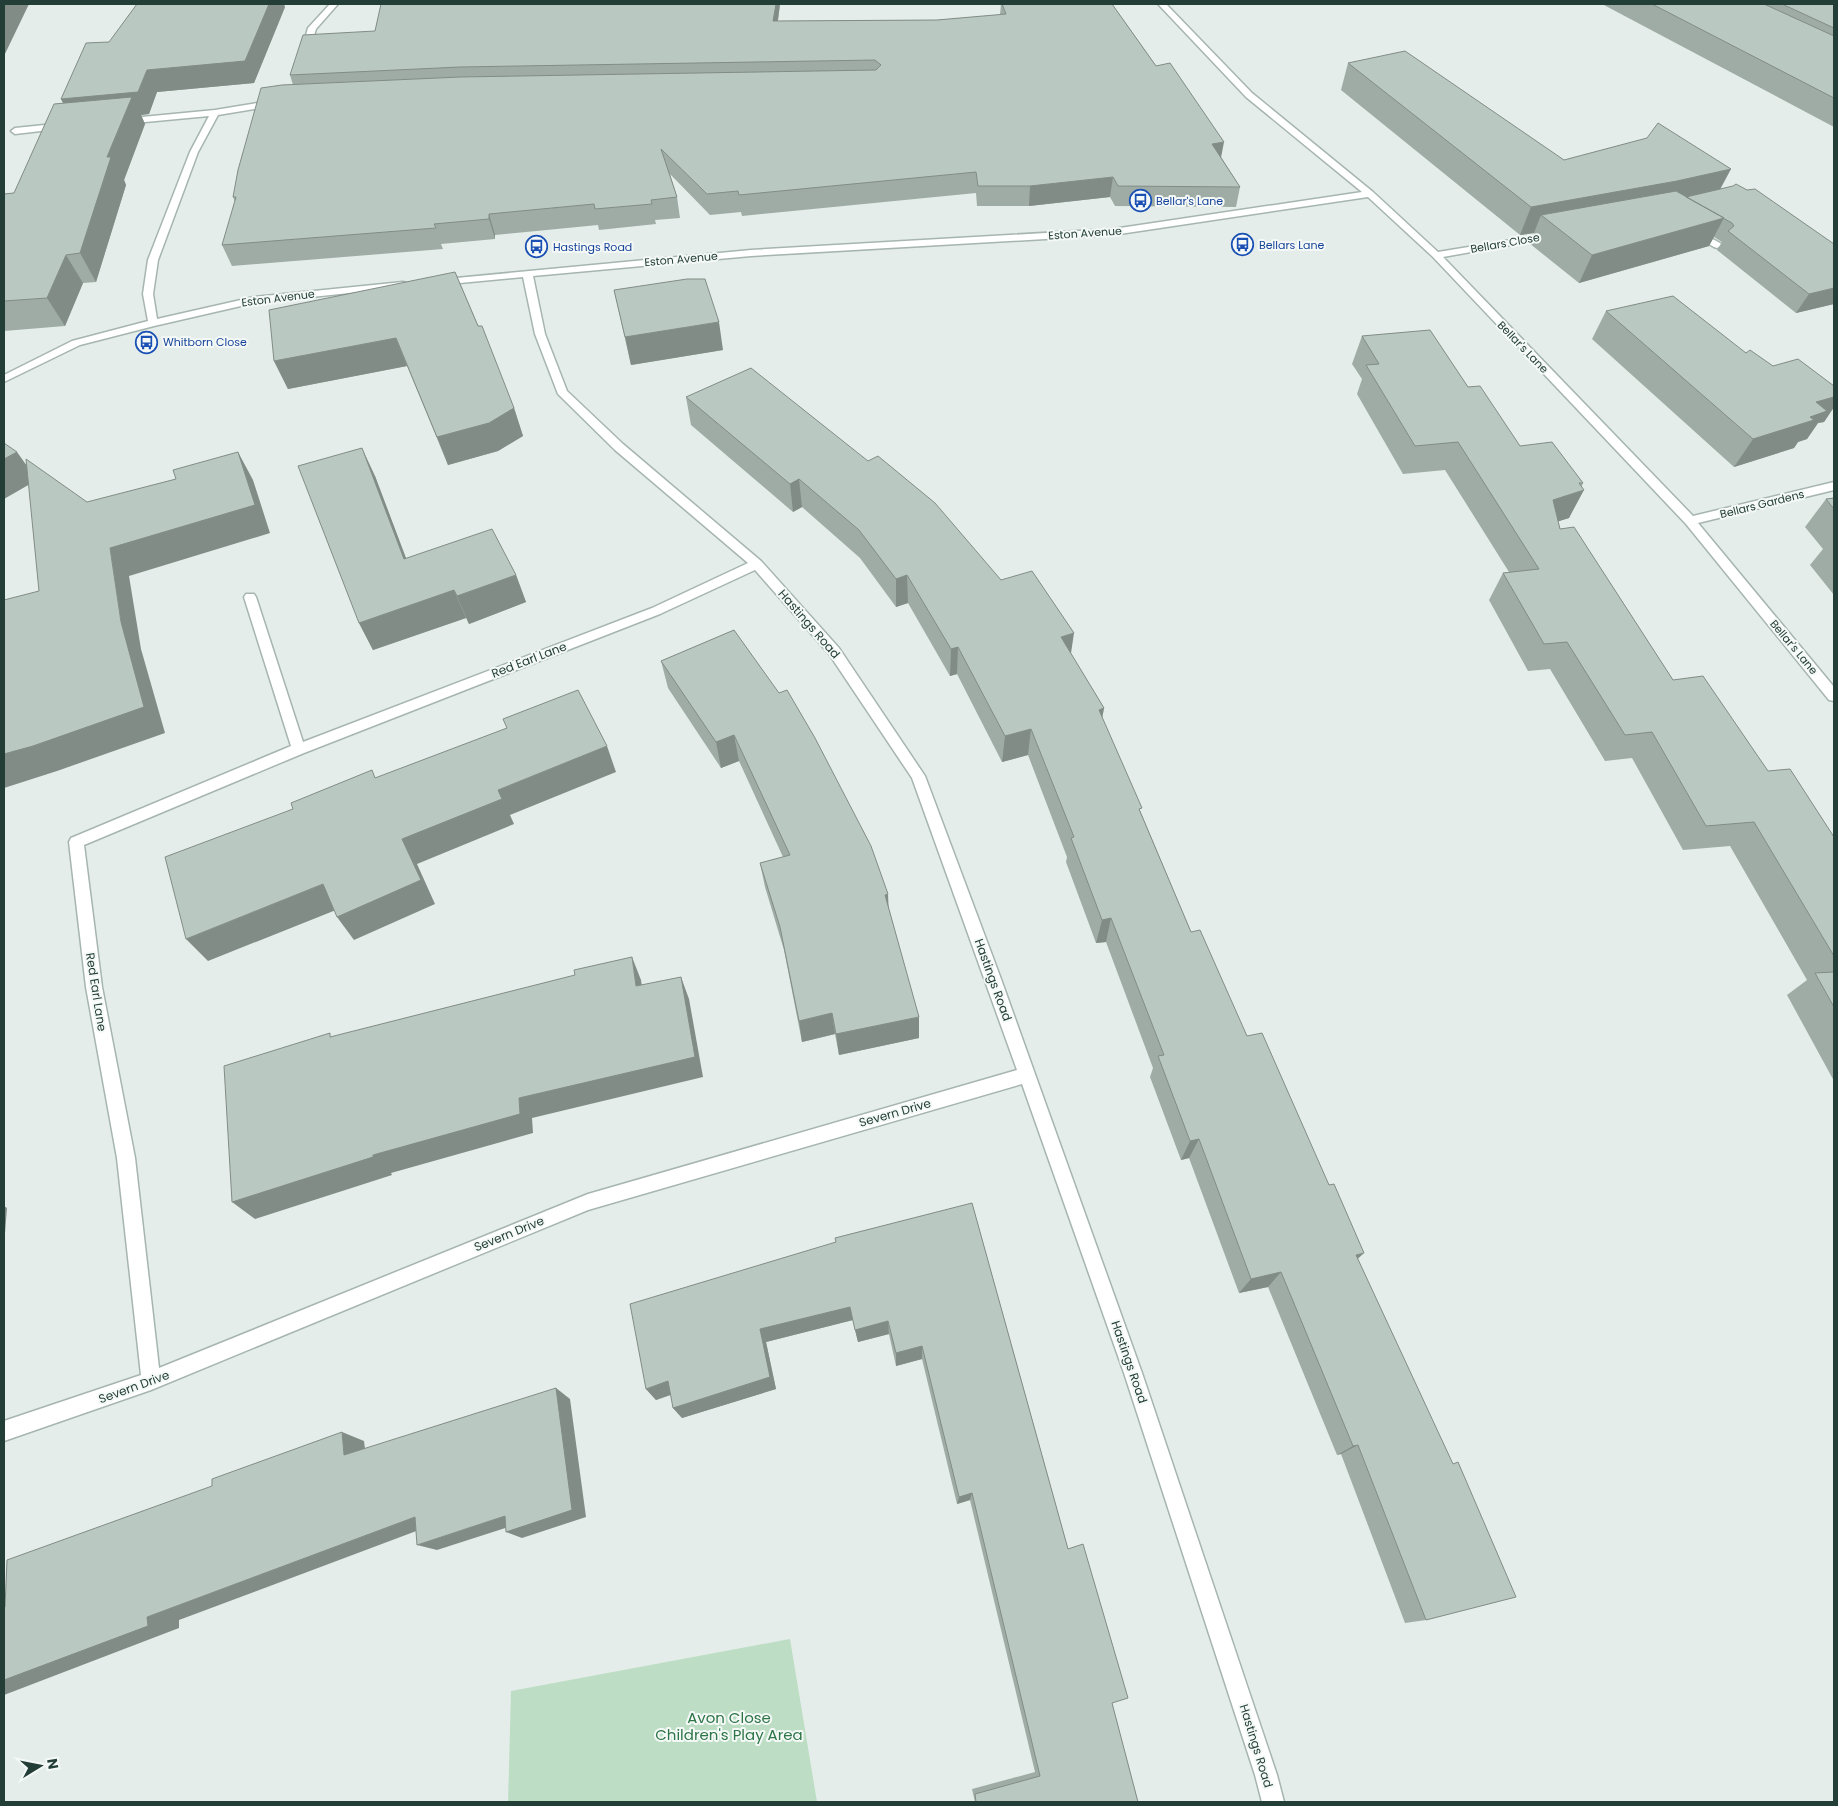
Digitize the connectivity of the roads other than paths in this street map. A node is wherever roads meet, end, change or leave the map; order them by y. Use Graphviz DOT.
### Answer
graph roads {
  1 [pos="334,4"];
  2 [pos="1162,4"];
  3 [pos="301,64"];
  4 [pos="281,102"];
  5 [pos="215,112"];
  6 [pos="110,122"];
  7 [pos="72,125"];
  8 [pos="15,130"];
  9 [pos="1370,194"];
  10 [pos="1686,227"];
  11 [pos="1559,233"];
  12 [pos="1717,245"];
  13 [pos="1436,255"];
  14 [pos="526,273"];
  15 [pos="433,282"];
  16 [pos="414,284"];
  17 [pos="153,323"];
  18 [pos="4,380"];
  19 [pos="1834,486"];
  20 [pos="1690,521"];
  21 [pos="757,564"];
  22 [pos="250,597"];
  23 [pos="1834,696"];
  24 [pos="300,749"];
  25 [pos="1027,1075"];
  26 [pos="151,1382"];
  27 [pos="4,1431"];
  28 [pos="1273,1802"];
  1 -- 3 [label="street"];
  2 -- 9 [label="street, Bellar's Lane"];
  4 -- 5 [label="street"];
  5 -- 6 [label="street"];
  5 -- 17 [label="street"];
  7 -- 8 [label="street"];
  9 -- 13 [label="street, Bellar's Lane"];
  9 -- 14 [label="street, Eston Avenue"];
  10 -- 12 [label="street"];
  11 -- 13 [label="street, Bellars Close"];
  13 -- 20 [label="street, Bellar's Lane"];
  14 -- 15 [label="street, Eston Avenue"];
  14 -- 21 [label="street, Hastings Road"];
  16 -- 17 [label="street, Eston Avenue"];
  17 -- 18 [label="street, Eston Avenue"];
  19 -- 20 [label="street, Bellars Gardens"];
  20 -- 23 [label="street, Bellar's Lane"];
  21 -- 24 [label="street, Red Earl Lane"];
  21 -- 25 [label="street, Hastings Road"];
  22 -- 24 [label="street"];
  24 -- 26 [label="street, Red Earl Lane"];
  25 -- 26 [label="street, Severn Drive"];
  25 -- 28 [label="street, Hastings Road"];
  26 -- 27 [label="street, Severn Drive"];
}
